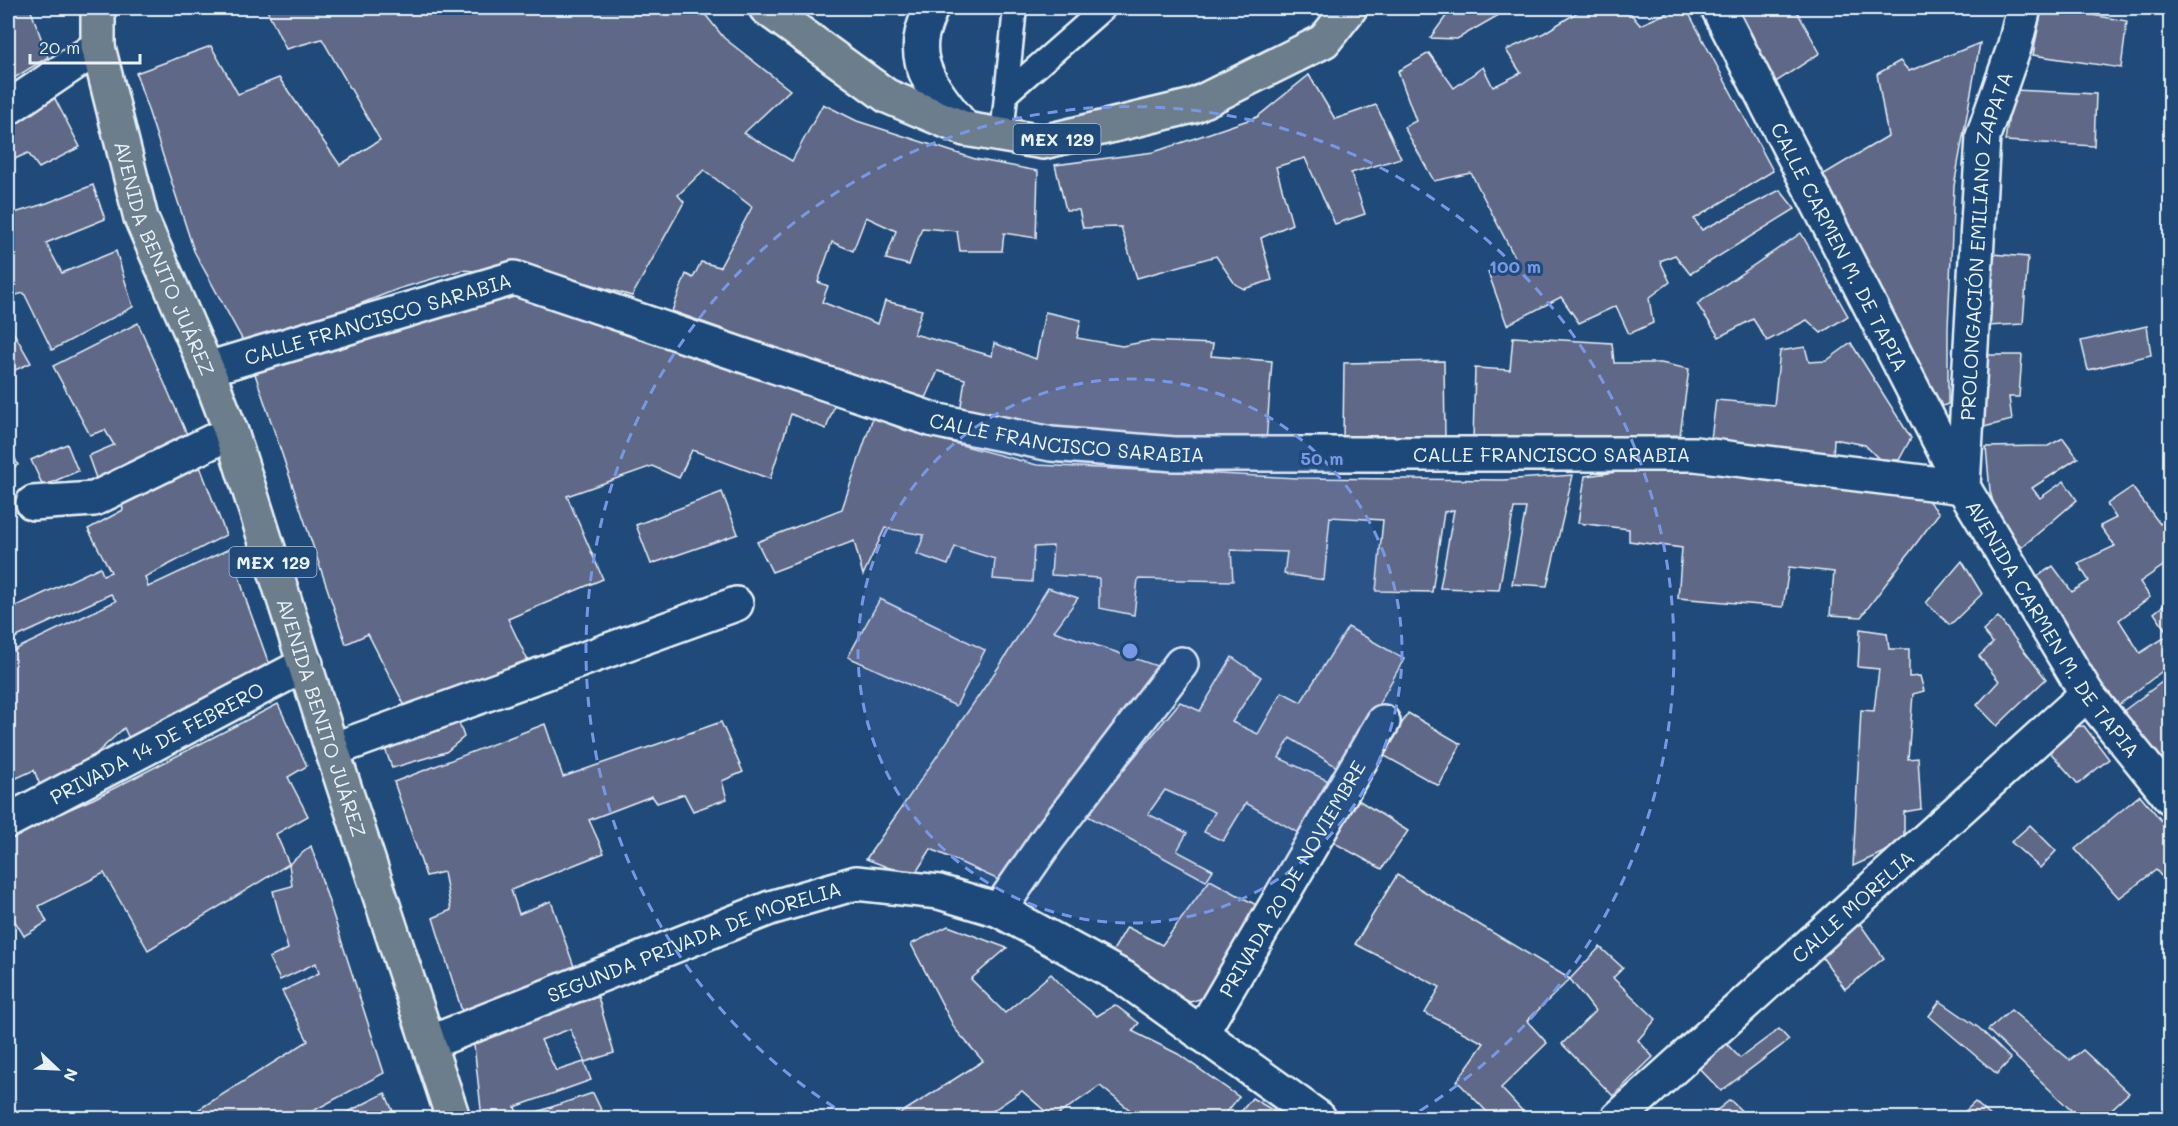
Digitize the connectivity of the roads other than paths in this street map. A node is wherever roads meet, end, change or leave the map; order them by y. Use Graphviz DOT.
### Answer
graph roads {
  1 [pos="98,8"];
  2 [pos="766,8"];
  3 [pos="931,8"];
  4 [pos="1015,8"];
  5 [pos="1104,8"];
  6 [pos="1350,8"];
  7 [pos="1718,8"];
  8 [pos="2024,8"];
  9 [pos="98,47"];
  10 [pos="1006,94"];
  11 [pos="8,108"];
  12 [pos="965,129"];
  13 [pos="1002,135"];
  14 [pos="207,369"];
  15 [pos="231,432"];
  16 [pos="1963,487"];
  17 [pos="33,503"];
  18 [pos="736,604"];
  19 [pos="306,664"];
  20 [pos="1181,664"];
  21 [pos="2087,694"];
  22 [pos="1383,722"];
  23 [pos="332,750"];
  24 [pos="2170,796"];
  25 [pos="8,821"];
  26 [pos="999,910"];
  27 [pos="1201,1034"];
  28 [pos="429,1043"];
  29 [pos="453,1119"];
  30 [pos="1319,1119"];
  31 [pos="1618,1119"];
  1 -- 9 [label="main road, AVENIDA BENITO JUÁREZ / MEX 129"];
  2 -- 12 [label="main road, MEX 129"];
  3 -- 12 [label="street"];
  4 -- 10 [label="lane"];
  5 -- 10 [label="lane"];
  6 -- 13 [label="main road, MEX 129"];
  7 -- 16 [label="street, CALLE CARMEN M. DE TAPIA"];
  8 -- 16 [label="street, PROLONGACIÓN EMILIANO ZAPATA"];
  9 -- 11 [label="street"];
  9 -- 14 [label="main road, AVENIDA BENITO JUÁREZ / MEX 129"];
  10 -- 13 [label="lane"];
  12 -- 13 [label="main road, MEX 129"];
  14 -- 15 [label="main road, AVENIDA BENITO JUÁREZ / MEX 129"];
  14 -- 16 [label="street, CALLE FRANCISCO SARABIA"];
  15 -- 17 [label="street"];
  15 -- 19 [label="main road, AVENIDA BENITO JUÁREZ / MEX 129"];
  16 -- 21 [label="street, AVENIDA CARMEN M. DE TAPIA"];
  18 -- 23 [label="street"];
  19 -- 23 [label="main road, AVENIDA BENITO JUÁREZ / MEX 129"];
  19 -- 25 [label="street, PRIVADA 14 DE FEBRERO"];
  20 -- 26 [label="street"];
  21 -- 24 [label="street, AVENIDA CARMEN M. DE TAPIA"];
  21 -- 31 [label="street, CALLE MORELIA"];
  22 -- 27 [label="street, PRIVADA 20 DE NOVIEMBRE"];
  23 -- 28 [label="main road, AVENIDA BENITO JUÁREZ / MEX 129"];
  26 -- 27 [label="street, SEGUNDA PRIVADA DE MORELIA"];
  26 -- 28 [label="street, SEGUNDA PRIVADA DE MORELIA"];
  27 -- 30 [label="street, SEGUNDA PRIVADA DE MORELIA"];
  28 -- 29 [label="main road, AVENIDA BENITO JUÁREZ / MEX 129"];
}
